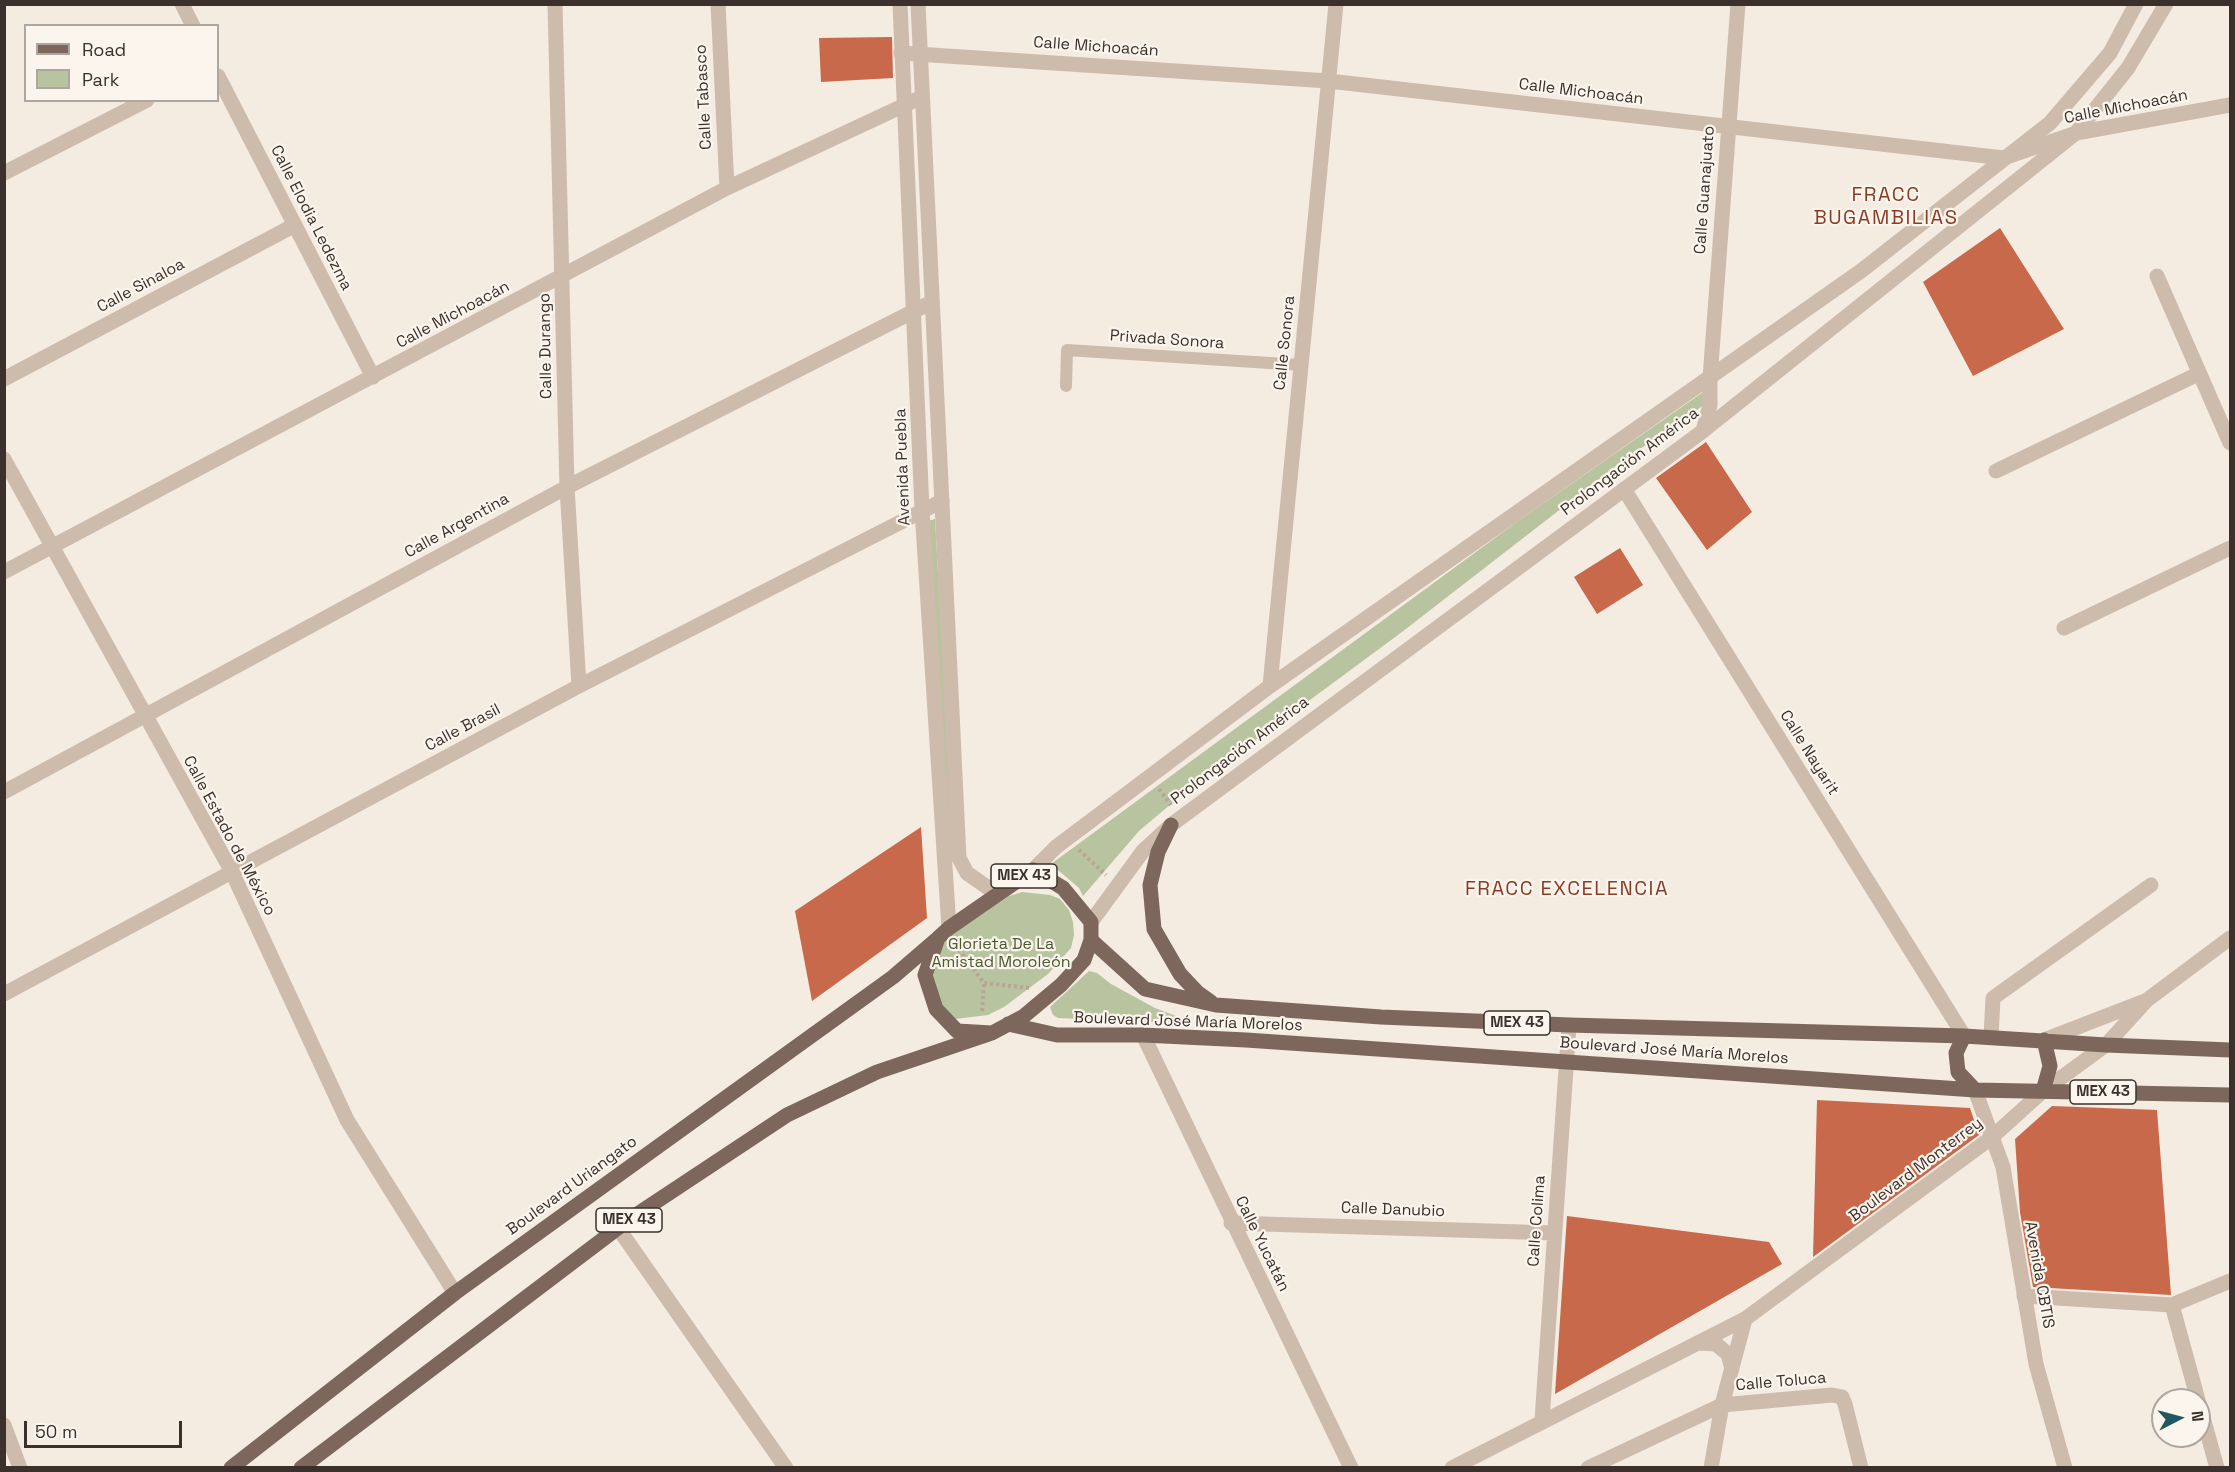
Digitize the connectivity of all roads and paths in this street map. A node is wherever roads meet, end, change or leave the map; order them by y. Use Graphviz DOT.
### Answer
graph roads {
  1 [pos="182,4"];
  2 [pos="555,4"];
  3 [pos="717,4"];
  4 [pos="900,4"];
  5 [pos="918,4"];
  6 [pos="1336,4"];
  7 [pos="1738,4"];
  8 [pos="2136,4"];
  9 [pos="2166,4"];
  10 [pos="192,24"];
  11 [pos="901,53"];
  12 [pos="920,54"];
  13 [pos="219,78"];
  14 [pos="1329,81"];
  15 [pos="922,97"];
  16 [pos="143,102"];
  17 [pos="2230,105"];
  18 [pos="903,106"];
  19 [pos="1728,128"];
  20 [pos="2076,133"];
  21 [pos="2004,158"];
  22 [pos="4,173"];
  23 [pos="727,188"];
  24 [pos="295,225"];
  25 [pos="2157,276"];
  26 [pos="563,277"];
  27 [pos="932,302"];
  28 [pos="915,312"];
  29 [pos="1301,365"];
  30 [pos="2198,374"];
  31 [pos="373,377"];
  32 [pos="1710,378"];
  33 [pos="4,379"];
  34 [pos="1066,386"];
  35 [pos="1703,431"];
  36 [pos="2230,443"];
  37 [pos="4,459"];
  38 [pos="1996,471"];
  39 [pos="567,487"];
  40 [pos="1624,489"];
  41 [pos="942,501"];
  42 [pos="922,510"];
  43 [pos="51,546"];
  44 [pos="2230,548"];
  45 [pos="4,572"];
  46 [pos="2064,628"];
  47 [pos="579,686"];
  48 [pos="1270,686"];
  49 [pos="144,717"];
  50 [pos="1150,776"];
  51 [pos="4,792"];
  52 [pos="1176,822"];
  53 [pos="1067,839"];
  54 [pos="1033,870"];
  55 [pos="232,872"];
  56 [pos="2151,885"];
  57 [pos="1118,886"];
  58 [pos="997,894"];
  59 [pos="1091,922"];
  60 [pos="944,933"];
  61 [pos="2230,938"];
  62 [pos="1090,940"];
  63 [pos="984,983"];
  64 [pos="1055,990"];
  65 [pos="4,994"];
  66 [pos="2147,1000"];
  67 [pos="1216,1005"];
  68 [pos="982,1011"];
  69 [pos="1008,1024"];
  70 [pos="1569,1025"];
  71 [pos="992,1032"];
  72 [pos="1143,1035"];
  73 [pos="1964,1036"];
  74 [pos="1991,1037"];
  75 [pos="2044,1040"];
  76 [pos="2106,1045"];
  77 [pos="2230,1050"];
  78 [pos="1567,1062"];
  79 [pos="1975,1090"];
  80 [pos="2043,1091"];
  81 [pos="2230,1095"];
  82 [pos="1990,1138"];
  83 [pos="1231,1223"];
  84 [pos="618,1228"];
  85 [pos="1554,1233"];
  86 [pos="2230,1281"];
  87 [pos="455,1293"];
  88 [pos="2024,1296"];
  89 [pos="2172,1305"];
  90 [pos="1745,1319"];
  91 [pos="1697,1343"];
  92 [pos="1732,1369"];
  93 [pos="2195,1388"];
  94 [pos="1722,1405"];
  95 [pos="1542,1419"];
  96 [pos="4,1425"];
  97 [pos="2211,1445"];
  98 [pos="20,1467"];
  99 [pos="231,1467"];
  100 [pos="301,1467"];
  101 [pos="786,1467"];
  102 [pos="1351,1467"];
  103 [pos="1452,1467"];
  104 [pos="1588,1467"];
  105 [pos="1710,1467"];
  106 [pos="1861,1467"];
  107 [pos="2065,1467"];
  108 [pos="2217,1467"];
  1 -- 10 [label="street"];
  2 -- 26 [label="street, Calle Durango"];
  3 -- 23 [label="street, Calle Tabasco"];
  4 -- 11 [label="street, Avenida Puebla"];
  5 -- 12 [label="street"];
  6 -- 14 [label="street, Calle Sonora"];
  7 -- 19 [label="street, Calle Guanajuato"];
  8 -- 21 [label="street, Prolongación América"];
  9 -- 20 [label="street, Prolongación América"];
  11 -- 12 [label="street, Calle Michoacán"];
  11 -- 18 [label="street, Avenida Puebla"];
  12 -- 14 [label="street, Calle Michoacán"];
  12 -- 15 [label="street"];
  13 -- 24 [label="street, Calle Elodia Ledezma"];
  14 -- 19 [label="street, Calle Michoacán"];
  14 -- 29 [label="street, Calle Sonora"];
  15 -- 18 [label="street, Calle Michoacán"];
  15 -- 27 [label="street"];
  16 -- 22 [label="street"];
  17 -- 20 [label="street, Calle Michoacán"];
  18 -- 23 [label="street, Calle Michoacán"];
  18 -- 28 [label="street, Avenida Puebla"];
  19 -- 21 [label="street, Calle Michoacán"];
  19 -- 32 [label="street, Calle Guanajuato"];
  20 -- 21 [label="street, Calle Michoacán"];
  20 -- 35 [label="street, Prolongación América"];
  21 -- 32 [label="street, Prolongación América"];
  23 -- 26 [label="street, Calle Michoacán"];
  24 -- 31 [label="street, Calle Elodia Ledezma"];
  24 -- 33 [label="street, Calle Sinaloa"];
  25 -- 30 [label="street"];
  26 -- 31 [label="street, Calle Michoacán"];
  26 -- 39 [label="street, Calle Durango"];
  27 -- 28 [label="street, Calle Argentina"];
  27 -- 41 [label="street"];
  28 -- 39 [label="street, Calle Argentina"];
  28 -- 42 [label="street, Avenida Puebla"];
  29 -- 34 [label="lane, Privada Sonora"];
  29 -- 48 [label="street, Calle Sonora"];
  30 -- 36 [label="street"];
  30 -- 38 [label="street"];
  31 -- 43 [label="street, Calle Michoacán"];
  32 -- 35 [label="street, Calle Guanajuato"];
  32 -- 48 [label="street, Prolongación América"];
  35 -- 40 [label="street, Prolongación América"];
  37 -- 43 [label="street, Calle Estado de México"];
  39 -- 47 [label="street, Calle Durango"];
  39 -- 49 [label="street, Calle Argentina"];
  40 -- 52 [label="street, Prolongación América"];
  40 -- 73 [label="street, Calle Nayarit"];
  41 -- 42 [label="street, Calle Brasil"];
  41 -- 58 [label="street"];
  42 -- 47 [label="street, Calle Brasil"];
  42 -- 60 [label="street, Avenida Puebla"];
  43 -- 45 [label="street, Calle Michoacán"];
  43 -- 49 [label="street, Calle Estado de México"];
  44 -- 46 [label="street"];
  47 -- 55 [label="street, Calle Brasil"];
  48 -- 50 [label="street, Prolongación América"];
  49 -- 51 [label="street, Calle Argentina"];
  49 -- 55 [label="street, Calle Estado de México"];
  50 -- 52 [label="path"];
  50 -- 53 [label="street, Prolongación América"];
  52 -- 57 [label="street, Prolongación América"];
  52 -- 67 [label="main road"];
  53 -- 54 [label="street, Prolongación América"];
  53 -- 57 [label="path"];
  54 -- 58 [label="main road, MEX 43"];
  54 -- 59 [label="main road, MEX 43"];
  55 -- 65 [label="street, Calle Brasil"];
  55 -- 87 [label="street, Calle Estado de México"];
  56 -- 74 [label="street"];
  57 -- 59 [label="street, Prolongación América"];
  58 -- 60 [label="main road, MEX 43"];
  59 -- 62 [label="main road, MEX 43"];
  60 -- 63 [label="path"];
  60 -- 71 [label="main road, MEX 43"];
  60 -- 87 [label="main road, Boulevard Uriangato / MEX 43"];
  61 -- 66 [label="street"];
  62 -- 64 [label="main road, MEX 43"];
  62 -- 67 [label="main road, Boulevard José María Morelos / MEX 43"];
  63 -- 64 [label="path"];
  63 -- 68 [label="path"];
  64 -- 69 [label="main road, MEX 43"];
  66 -- 75 [label="street"];
  66 -- 76 [label="street, Boulevard Monterrey"];
  67 -- 70 [label="main road, Boulevard José María Morelos / MEX 43"];
  69 -- 71 [label="main road, MEX 43"];
  69 -- 72 [label="main road, Boulevard José María Morelos / MEX 43"];
  70 -- 73 [label="main road, Boulevard José María Morelos / MEX 43"];
  70 -- 78 [label="street, Calle Colima"];
  71 -- 84 [label="main road, MEX 43"];
  72 -- 78 [label="main road, Boulevard José María Morelos / MEX 43"];
  72 -- 83 [label="street, Calle Yucatán"];
  73 -- 74 [label="main road, Boulevard José María Morelos / MEX 43"];
  73 -- 79 [label="main road"];
  74 -- 75 [label="main road, Boulevard José María Morelos / MEX 43"];
  75 -- 76 [label="main road, Boulevard José María Morelos / MEX 43"];
  75 -- 80 [label="main road"];
  76 -- 77 [label="main road, Boulevard José María Morelos / MEX 43"];
  76 -- 80 [label="street, Boulevard Monterrey"];
  78 -- 79 [label="main road, Boulevard José María Morelos / MEX 43"];
  78 -- 85 [label="street, Calle Colima"];
  79 -- 80 [label="main road, Boulevard José María Morelos / MEX 43"];
  79 -- 82 [label="street, Avenida CBTIS"];
  80 -- 81 [label="main road, Boulevard José María Morelos / MEX 43"];
  80 -- 82 [label="street, Boulevard Monterrey"];
  82 -- 88 [label="street, Avenida CBTIS"];
  82 -- 90 [label="street, Boulevard Monterrey"];
  83 -- 85 [label="street, Calle Danubio"];
  83 -- 102 [label="street, Calle Yucatán"];
  84 -- 100 [label="main road, MEX 43"];
  84 -- 101 [label="street"];
  85 -- 95 [label="street, Calle Colima"];
  86 -- 89 [label="street"];
  87 -- 99 [label="main road, Boulevard Uriangato / MEX 43"];
  88 -- 89 [label="street"];
  88 -- 107 [label="street, Avenida CBTIS"];
  89 -- 93 [label="street"];
  90 -- 91 [label="street, Boulevard Monterrey"];
  90 -- 92 [label="street"];
  91 -- 92 [label="street"];
  91 -- 95 [label="street, Boulevard Monterrey"];
  92 -- 94 [label="street"];
  94 -- 104 [label="street"];
  94 -- 105 [label="street"];
  94 -- 106 [label="street, Calle Toluca"];
  95 -- 103 [label="street, Boulevard Monterrey"];
  96 -- 98 [label="street"];
  97 -- 108 [label="street"];
}
